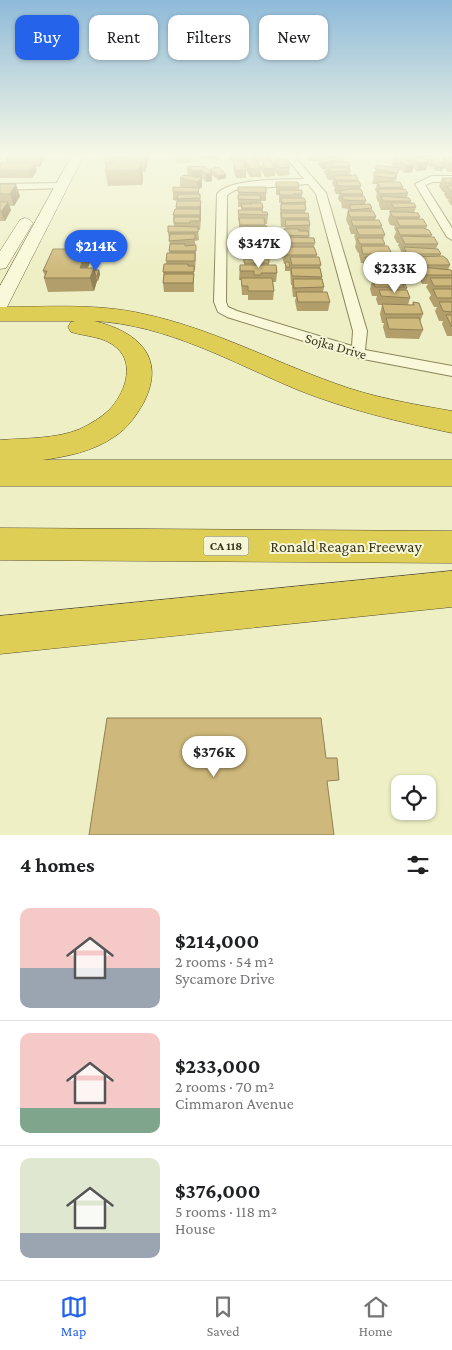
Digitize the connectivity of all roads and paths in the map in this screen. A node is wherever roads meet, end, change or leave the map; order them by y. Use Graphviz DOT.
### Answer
graph roads {
  1 [pos="48,194"];
  2 [pos="50,194"];
  3 [pos="222,194"];
  4 [pos="322,194"];
  5 [pos="426,194"];
  6 [pos="452,237"];
  7 [pos="0,264"];
  8 [pos="0,303"];
  9 [pos="223,310"];
  10 [pos="0,314"];
  11 [pos="0,326"];
  12 [pos="358,353"];
  13 [pos="452,371"];
  14 [pos="452,422"];
  15 [pos="0,452"];
  16 [pos="0,473"];
  17 [pos="452,473"];
  18 [pos="0,544"];
  19 [pos="119,546"];
  20 [pos="452,547"];
  21 [pos="0,558"];
  22 [pos="452,589"];
  23 [pos="0,635"];
  1 -- 7 [label="main road"];
  2 -- 8 [label="main road"];
  3 -- 9 [label="street"];
  4 -- 12 [label="street"];
  5 -- 6 [label="street"];
  9 -- 12 [label="street, Sojka Drive"];
  10 -- 14 [label="highway"];
  11 -- 15 [label="highway"];
  12 -- 13 [label="street, Sojka Drive"];
  16 -- 17 [label="highway"];
  18 -- 19 [label="highway, Ronald Reagan Freeway / CA 118"];
  19 -- 20 [label="highway, Ronald Reagan Freeway / CA 118"];
  19 -- 21 [label="highway"];
  22 -- 23 [label="highway"];
}
